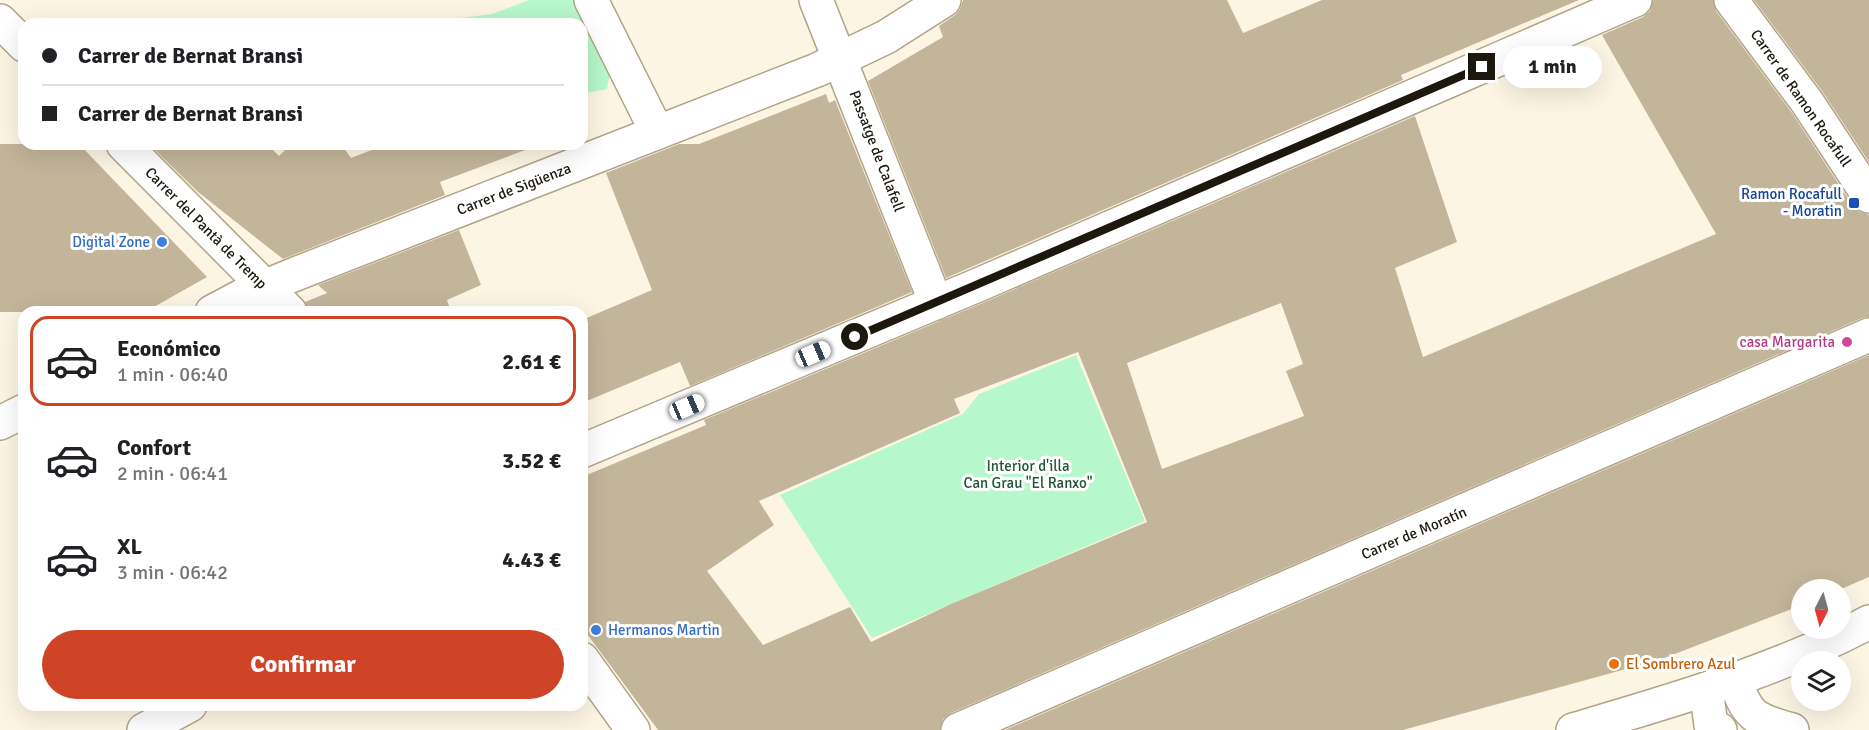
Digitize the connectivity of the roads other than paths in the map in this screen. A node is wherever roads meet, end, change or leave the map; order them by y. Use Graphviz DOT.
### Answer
graph roads {
  1 [pos="591,0"];
  2 [pos="816,0"];
  3 [pos="944,0"];
  4 [pos="1635,0"];
  5 [pos="1731,0"];
  6 [pos="0,21"];
  7 [pos="18,39"];
  8 [pos="840,58"];
  9 [pos="657,132"];
  10 [pos="129,150"];
  11 [pos="1869,196"];
  12 [pos="266,288"];
  13 [pos="936,303"];
  14 [pos="223,306"];
  15 [pos="284,306"];
  16 [pos="1869,335"];
  17 [pos="18,414"];
  18 [pos="0,423"];
  19 [pos="588,448"];
  20 [pos="1869,622"];
  21 [pos="588,667"];
  22 [pos="1720,684"];
  23 [pos="180,711"];
  24 [pos="148,729"];
  25 [pos="633,730"];
  26 [pos="958,730"];
  27 [pos="1575,730"];
  28 [pos="1584,730"];
  29 [pos="1720,730"];
  30 [pos="1792,730"];
  1 -- 9 [label="street"];
  2 -- 8 [label="street, Passatge de Calafell"];
  3 -- 8 [label="street, Carrer de Sigüenza"];
  4 -- 13 [label="street"];
  5 -- 11 [label="street, Carrer de Ramon Rocafull"];
  6 -- 7 [label="street"];
  8 -- 9 [label="street, Carrer de Sigüenza"];
  8 -- 13 [label="street, Passatge de Calafell"];
  9 -- 12 [label="street, Carrer de Sigüenza"];
  10 -- 12 [label="street, Carrer del Pantà de Tremp"];
  12 -- 14 [label="street, Carrer de Sigüenza"];
  12 -- 15 [label="street, Carrer del Pantà de Tremp"];
  13 -- 19 [label="street"];
  16 -- 26 [label="street, Carrer de Moratín"];
  17 -- 18 [label="street"];
  20 -- 22 [label="street"];
  21 -- 25 [label="street"];
  22 -- 27 [label="street"];
  22 -- 29 [label="street"];
  22 -- 30 [label="street"];
  23 -- 24 [label="street"];
  27 -- 28 [label="street"];
}
